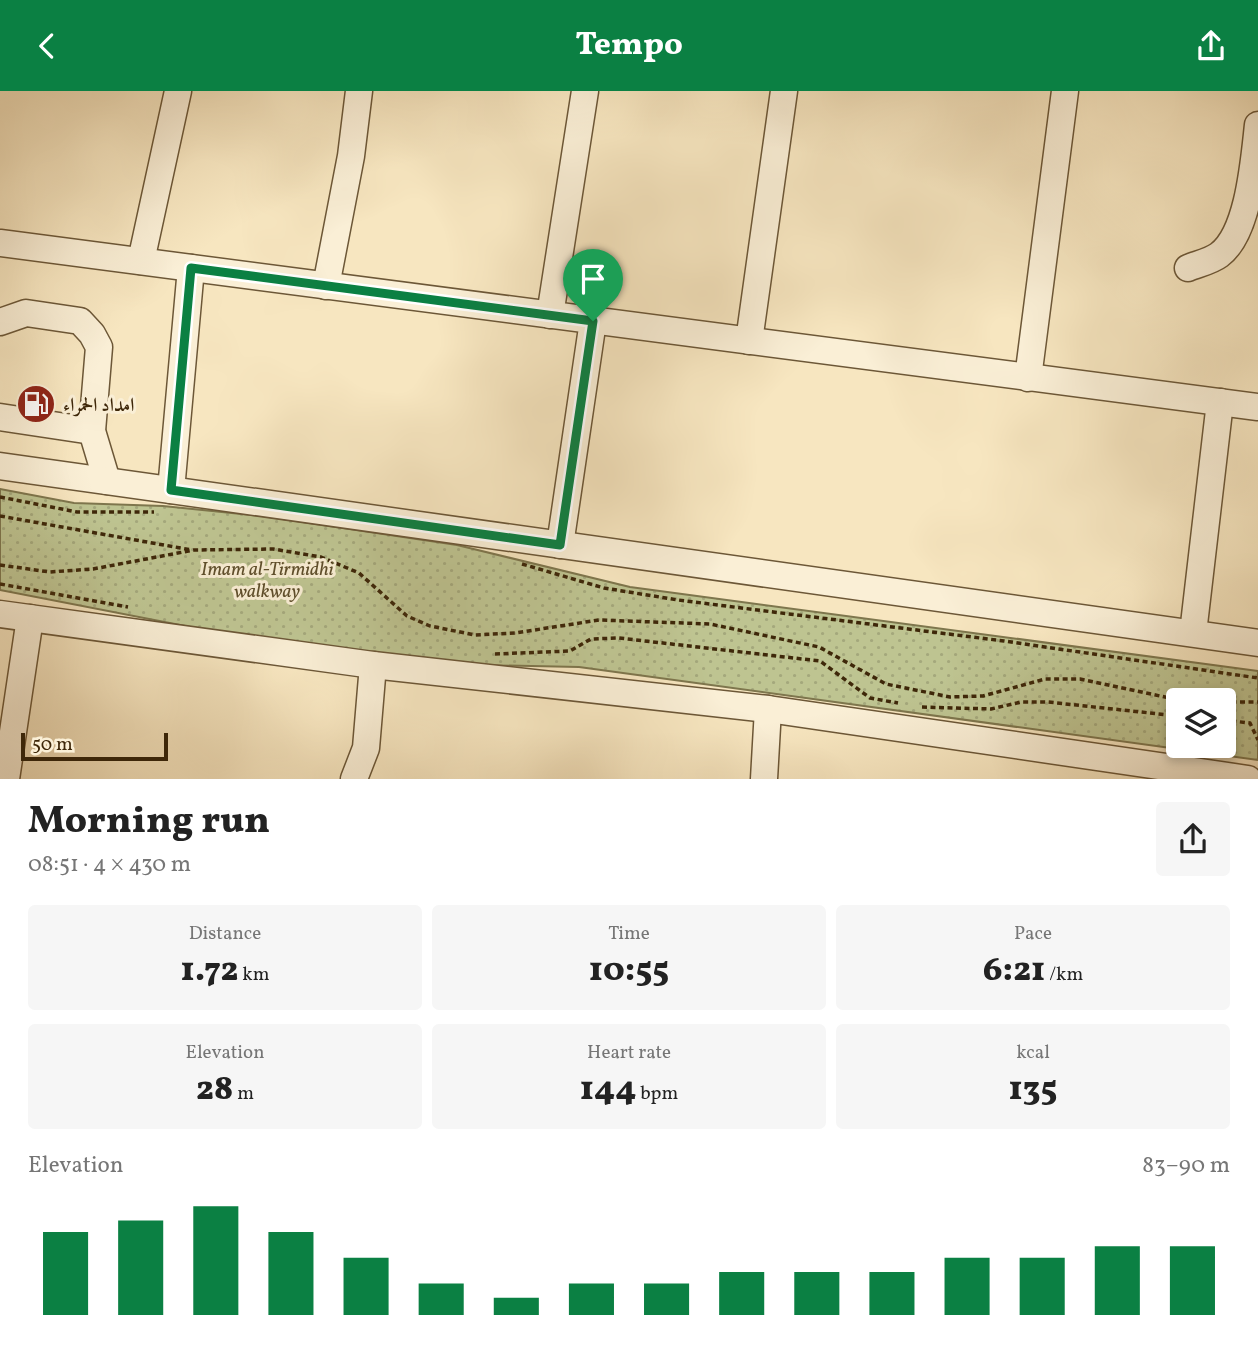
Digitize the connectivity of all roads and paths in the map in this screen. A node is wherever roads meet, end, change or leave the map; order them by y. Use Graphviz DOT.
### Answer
graph roads {
  1 [pos="178,91"];
  2 [pos="359,91"];
  3 [pos="584,91"];
  4 [pos="784,91"];
  5 [pos="1065,91"];
  6 [pos="1258,125"];
  7 [pos="0,243"];
  8 [pos="141,261"];
  9 [pos="191,268"];
  10 [pos="1188,268"];
  11 [pos="326,286"];
  12 [pos="550,315"];
  13 [pos="593,321"];
  14 [pos="0,322"];
  15 [pos="750,341"];
  16 [pos="1028,377"];
  17 [pos="1220,402"];
  18 [pos="1258,407"];
  19 [pos="0,417"];
  20 [pos="92,431"];
  21 [pos="0,466"];
  22 [pos="107,481"];
  23 [pos="0,497"];
  24 [pos="167,501"];
  25 [pos="0,516"];
  26 [pos="560,545"];
  27 [pos="194,550"];
  28 [pos="516,562"];
  29 [pos="0,565"];
  30 [pos="0,584"];
  31 [pos="135,608"];
  32 [pos="0,614"];
  33 [pos="30,618"];
  34 [pos="1193,633"];
  35 [pos="1258,643"];
  36 [pos="483,654"];
  37 [pos="373,665"];
  38 [pos="1258,678"];
  39 [pos="1166,698"];
  40 [pos="1236,702"];
  41 [pos="1258,702"];
  42 [pos="907,705"];
  43 [pos="920,707"];
  44 [pos="768,709"];
  45 [pos="1166,715"];
  46 [pos="1236,721"];
  47 [pos="1258,740"];
  48 [pos="1183,774"];
  49 [pos="6,779"];
  50 [pos="354,779"];
  51 [pos="764,779"];
  52 [pos="1248,779"];
  1 -- 8 [label="street"];
  2 -- 11 [label="street"];
  3 -- 12 [label="street"];
  4 -- 15 [label="street"];
  5 -- 16 [label="street"];
  6 -- 10 [label="street"];
  7 -- 8 [label="street"];
  8 -- 9 [label="street"];
  9 -- 11 [label="street"];
  9 -- 24 [label="street"];
  11 -- 12 [label="street"];
  12 -- 13 [label="street"];
  13 -- 15 [label="street"];
  13 -- 26 [label="street"];
  14 -- 20 [label="street"];
  15 -- 16 [label="street"];
  16 -- 17 [label="street"];
  17 -- 18 [label="street"];
  17 -- 34 [label="street"];
  19 -- 20 [label="street"];
  20 -- 22 [label="street"];
  21 -- 22 [label="street"];
  22 -- 24 [label="street"];
  23 -- 24 [label="path"];
  24 -- 26 [label="street"];
  25 -- 27 [label="path"];
  26 -- 34 [label="street"];
  27 -- 29 [label="path"];
  27 -- 39 [label="path"];
  28 -- 38 [label="path"];
  30 -- 31 [label="path"];
  32 -- 33 [label="street"];
  33 -- 37 [label="street"];
  33 -- 49 [label="street"];
  34 -- 35 [label="street"];
  36 -- 42 [label="path"];
  37 -- 44 [label="street"];
  37 -- 50 [label="street"];
  40 -- 41 [label="path"];
  43 -- 45 [label="path"];
  44 -- 48 [label="street"];
  44 -- 51 [label="street"];
  46 -- 47 [label="path"];
  48 -- 52 [label="street"];
}
